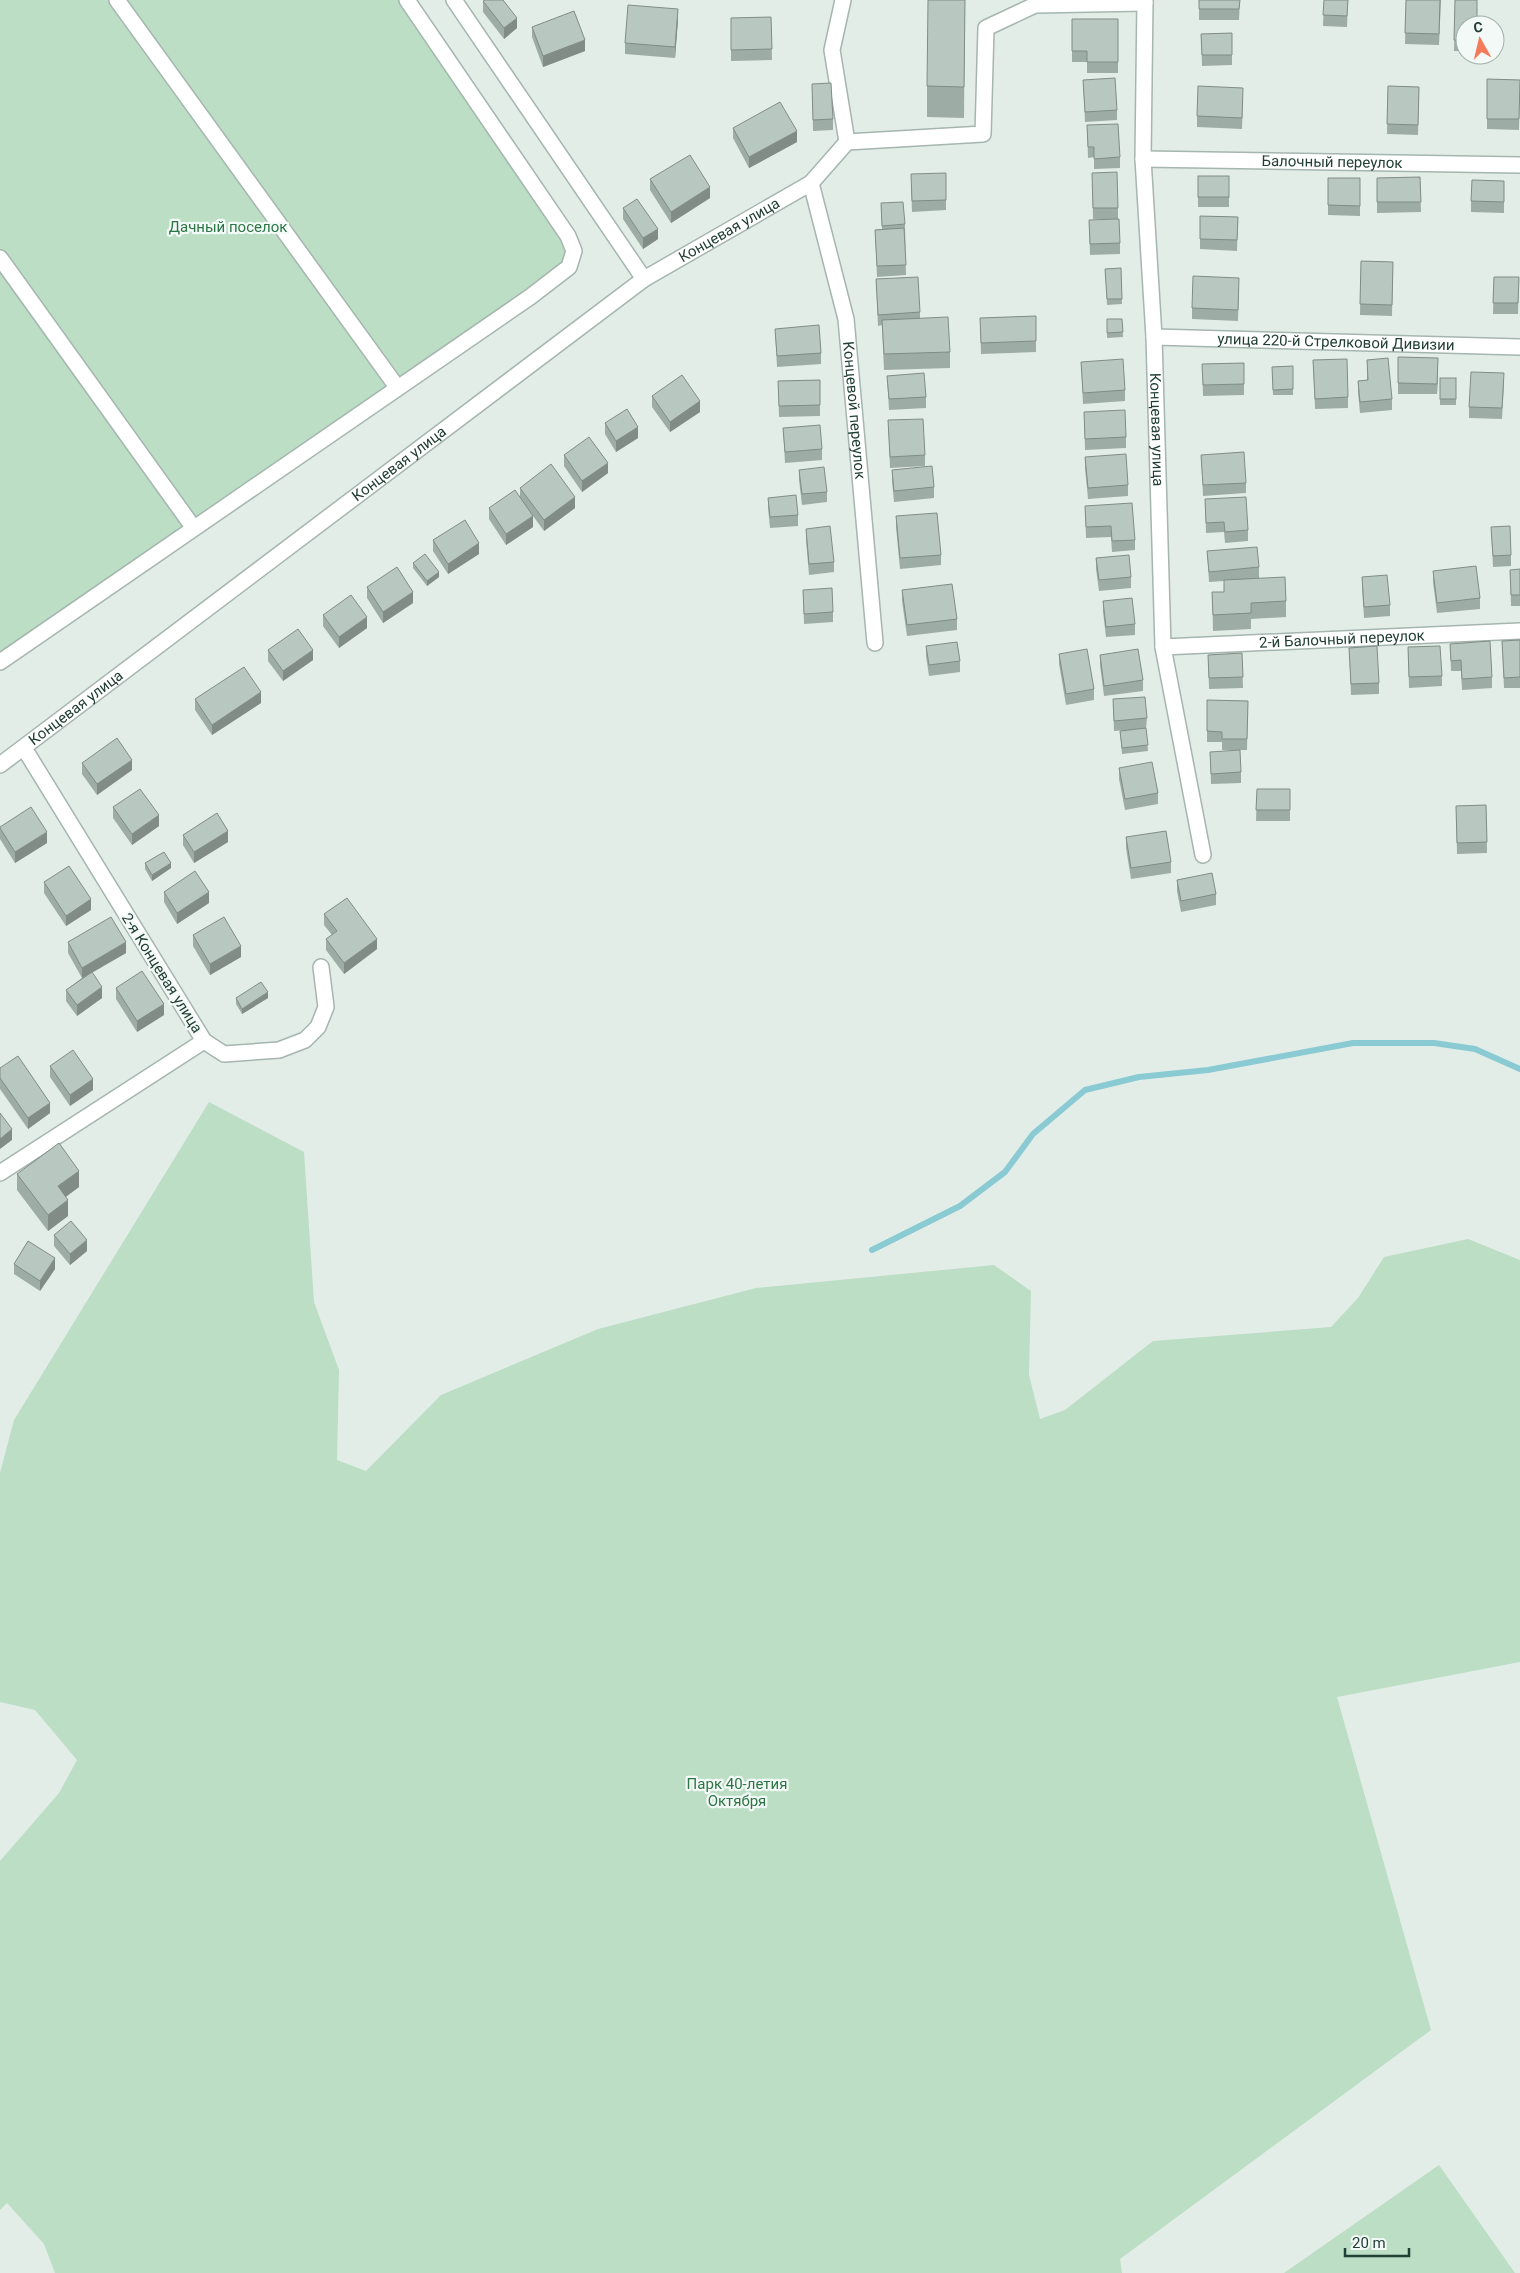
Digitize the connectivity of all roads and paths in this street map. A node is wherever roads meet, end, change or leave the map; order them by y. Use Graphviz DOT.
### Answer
graph roads {
  1 [pos="117,0"];
  2 [pos="407,0"];
  3 [pos="454,0"];
  4 [pos="843,0"];
  5 [pos="1145,1"];
  6 [pos="1035,2"];
  7 [pos="847,142"];
  8 [pos="1143,159"];
  9 [pos="1520,165"];
  10 [pos="811,183"];
  11 [pos="0,258"];
  12 [pos="644,279"];
  13 [pos="1154,337"];
  14 [pos="1520,347"];
  15 [pos="397,388"];
  16 [pos="194,527"];
  17 [pos="1520,631"];
  18 [pos="874,643"];
  19 [pos="1163,647"];
  20 [pos="0,662"];
  21 [pos="24,748"];
  22 [pos="0,765"];
  23 [pos="1202,855"];
  24 [pos="321,967"];
  25 [pos="204,1041"];
  26 [pos="0,1173"];
  1 -- 15 [label="street"];
  2 -- 15 [label="street"];
  3 -- 12 [label="street"];
  4 -- 7 [label="street"];
  5 -- 6 [label="street"];
  5 -- 8 [label="street, Концевая улица"];
  6 -- 7 [label="street"];
  7 -- 10 [label="street, Концевая улица"];
  8 -- 9 [label="street, Балочный переулок"];
  8 -- 13 [label="street, Концевая улица"];
  10 -- 12 [label="street, Концевая улица"];
  10 -- 18 [label="street, Концевой переулок"];
  11 -- 16 [label="street"];
  12 -- 21 [label="street, Концевая улица"];
  13 -- 14 [label="street, улица 220-й Стрелковой Дивизии"];
  13 -- 19 [label="street, Концевая улица"];
  15 -- 16 [label="street"];
  16 -- 20 [label="street"];
  17 -- 19 [label="street, 2-й Балочный переулок"];
  19 -- 23 [label="street, Концевая улица"];
  21 -- 22 [label="street, Концевая улица"];
  21 -- 25 [label="street, 2-я Концевая улица"];
  24 -- 25 [label="street"];
  25 -- 26 [label="street, 2-я Концевая улица"];
}
